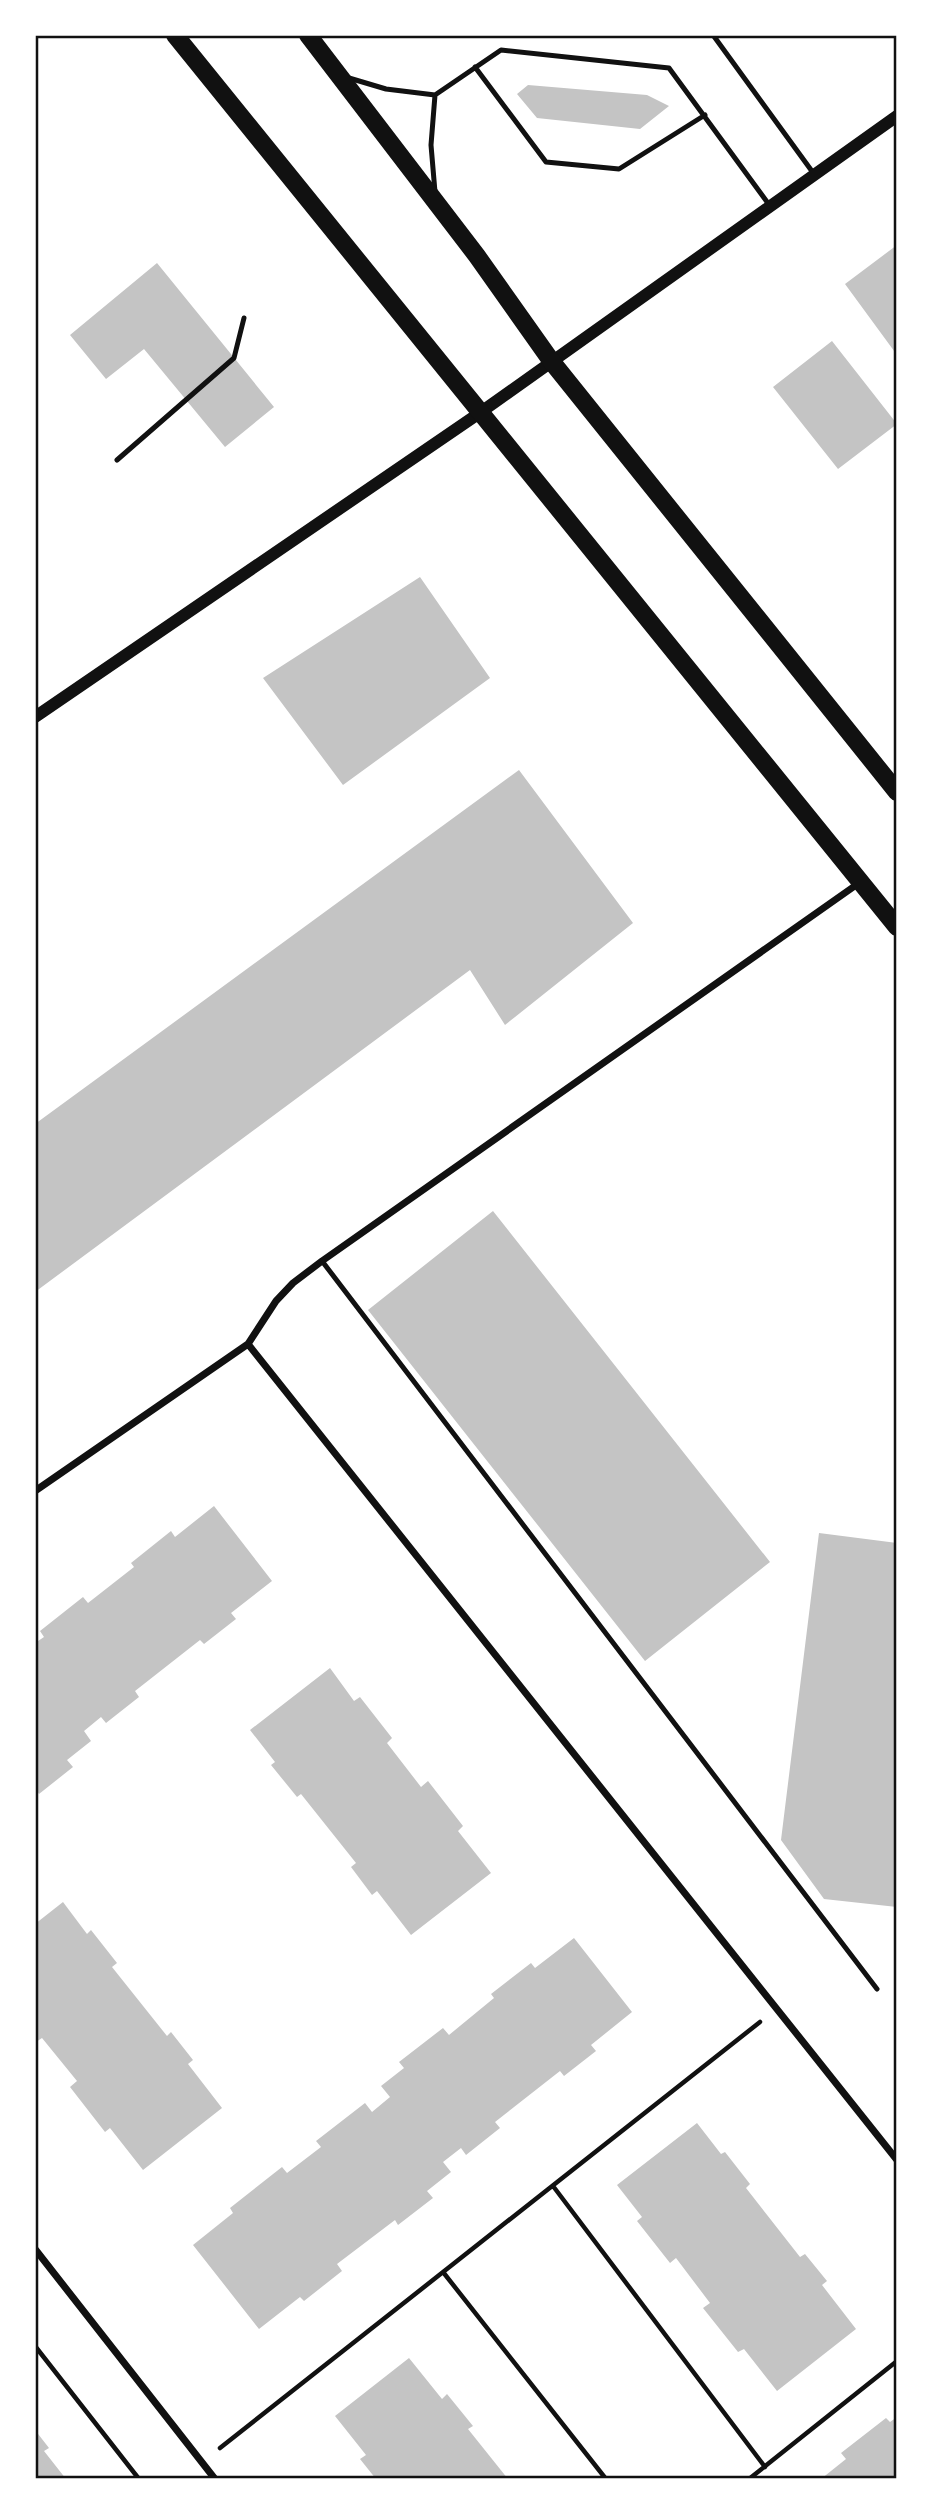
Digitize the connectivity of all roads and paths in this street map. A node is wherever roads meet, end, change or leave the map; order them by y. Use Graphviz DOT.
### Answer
graph roads {
  1 [pos="175,35"];
  2 [pos="308,35"];
  3 [pos="713,35"];
  4 [pos="475,67"];
  5 [pos="338,75"];
  6 [pos="435,94"];
  7 [pos="705,115"];
  8 [pos="897,116"];
  9 [pos="815,174"];
  10 [pos="436,203"];
  11 [pos="770,206"];
  12 [pos="244,318"];
  13 [pos="552,362"];
  14 [pos="481,412"];
  15 [pos="117,460"];
  16 [pos="35,717"];
  17 [pos="897,792"];
  18 [pos="862,881"];
  19 [pos="897,927"];
  20 [pos="322,1261"];
  21 [pos="248,1343"];
  22 [pos="35,1490"];
  23 [pos="877,1989"];
  24 [pos="777,2009"];
  25 [pos="897,2160"];
  26 [pos="553,2186"];
  27 [pos="35,2249"];
  28 [pos="443,2272"];
  29 [pos="35,2346"];
  30 [pos="897,2361"];
  31 [pos="202,2462"];
  32 [pos="765,2466"];
  33 [pos="139,2479"];
  34 [pos="215,2479"];
  35 [pos="606,2479"];
  36 [pos="749,2479"];
  1 -- 14 [label="main road"];
  2 -- 5 [label="main road"];
  3 -- 9 [label="lane"];
  4 -- 6 [label="lane"];
  4 -- 7 [label="lane"];
  4 -- 7 [label="lane"];
  5 -- 6 [label="lane"];
  5 -- 10 [label="main road"];
  6 -- 10 [label="lane"];
  7 -- 11 [label="lane"];
  8 -- 9 [label="street"];
  9 -- 11 [label="street"];
  10 -- 13 [label="main road"];
  11 -- 13 [label="street"];
  12 -- 15 [label="lane"];
  13 -- 14 [label="street"];
  13 -- 17 [label="main road"];
  14 -- 16 [label="street"];
  14 -- 18 [label="main road"];
  18 -- 19 [label="main road"];
  18 -- 20 [label="street"];
  20 -- 21 [label="street"];
  20 -- 23 [label="lane"];
  21 -- 22 [label="street"];
  21 -- 24 [label="street"];
  24 -- 25 [label="street"];
  24 -- 26 [label="path"];
  26 -- 28 [label="path"];
  26 -- 32 [label="path"];
  27 -- 31 [label="street"];
  28 -- 31 [label="path"];
  28 -- 35 [label="path"];
  29 -- 33 [label="path"];
  30 -- 32 [label="path"];
  31 -- 34 [label="street"];
  32 -- 36 [label="path"];
}
